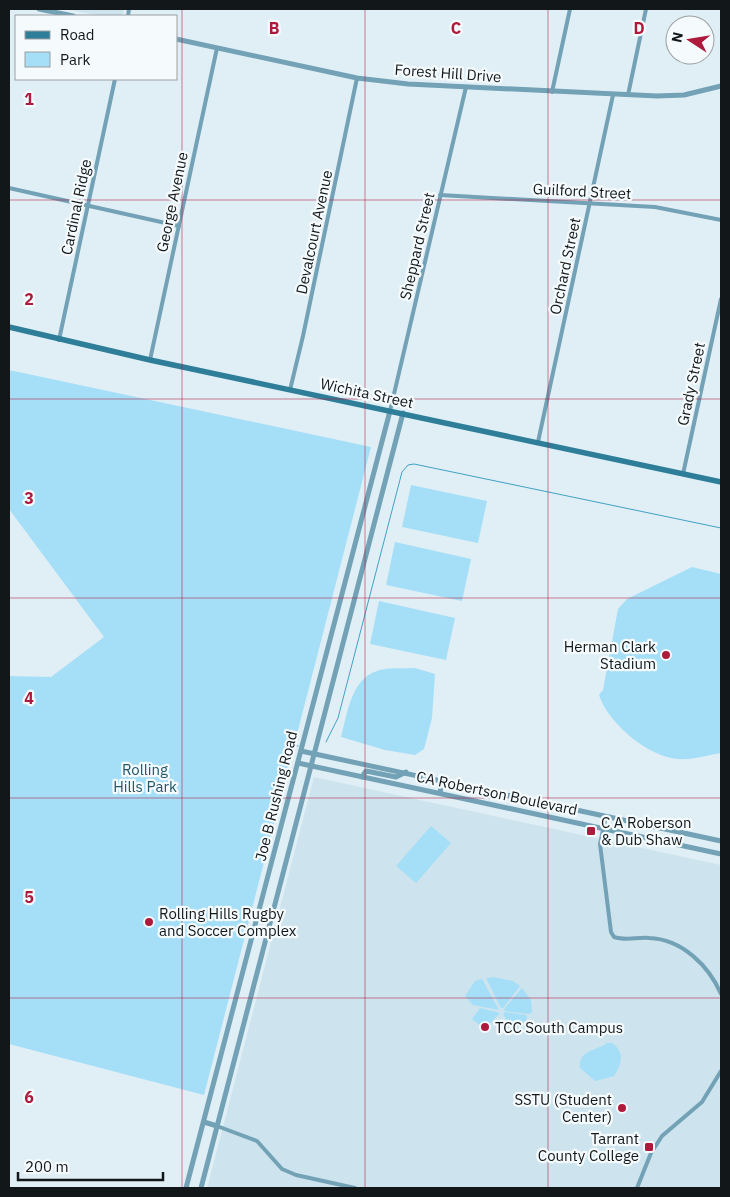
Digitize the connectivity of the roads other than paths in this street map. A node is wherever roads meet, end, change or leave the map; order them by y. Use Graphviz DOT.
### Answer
graph roads {
  1 [pos="39,9"];
  2 [pos="570,9"];
  3 [pos="646,9"];
  4 [pos="68,15"];
  5 [pos="178,39"];
  6 [pos="217,48"];
  7 [pos="357,78"];
  8 [pos="115,80"];
  9 [pos="721,86"];
  10 [pos="466,87"];
  11 [pos="552,92"];
  12 [pos="613,95"];
  13 [pos="628,95"];
  14 [pos="9,188"];
  15 [pos="440,195"];
  16 [pos="590,203"];
  17 [pos="88,206"];
  18 [pos="721,220"];
  19 [pos="179,226"];
  20 [pos="721,299"];
  21 [pos="720,311"];
  22 [pos="9,327"];
  23 [pos="59,340"];
  24 [pos="150,360"];
  25 [pos="290,390"];
  26 [pos="390,411"];
  27 [pos="402,413"];
  28 [pos="538,442"];
  29 [pos="683,474"];
  30 [pos="721,482"];
  31 [pos="301,751"];
  32 [pos="314,754"];
  33 [pos="298,763"];
  34 [pos="311,766"];
  35 [pos="406,772"];
  36 [pos="362,777"];
  37 [pos="442,780"];
  38 [pos="440,793"];
  39 [pos="511,796"];
  40 [pos="508,807"];
  41 [pos="606,816"];
  42 [pos="603,828"];
  43 [pos="721,841"];
  44 [pos="721,854"];
  45 [pos="259,913"];
  46 [pos="271,917"];
  47 [pos="721,994"];
  48 [pos="234,1008"];
  49 [pos="247,1011"];
  50 [pos="721,1071"];
  51 [pos="204,1122"];
  52 [pos="217,1126"];
  53 [pos="186,1188"];
  54 [pos="201,1188"];
  55 [pos="355,1188"];
  56 [pos="637,1188"];
  1 -- 4 [label="street"];
  2 -- 11 [label="street"];
  3 -- 13 [label="street"];
  5 -- 6 [label="street, Forest Hill Drive"];
  6 -- 7 [label="street, Forest Hill Drive"];
  6 -- 19 [label="street, George Avenue"];
  7 -- 10 [label="street, Forest Hill Drive"];
  7 -- 25 [label="street, Devalcourt Avenue"];
  8 -- 17 [label="street, Cardinal Ridge"];
  9 -- 13 [label="street, Forest Hill Drive"];
  10 -- 11 [label="street, Forest Hill Drive"];
  10 -- 15 [label="street, Sheppard Street"];
  11 -- 12 [label="street, Forest Hill Drive"];
  12 -- 13 [label="street, Forest Hill Drive"];
  12 -- 16 [label="street, Orchard Street"];
  14 -- 17 [label="street"];
  15 -- 16 [label="street, Guilford Street"];
  15 -- 26 [label="street, Sheppard Street"];
  16 -- 18 [label="street, Guilford Street"];
  16 -- 28 [label="street, Orchard Street"];
  17 -- 19 [label="street"];
  17 -- 23 [label="street, Cardinal Ridge"];
  19 -- 24 [label="street, George Avenue"];
  20 -- 21 [label="street, Grady Street"];
  21 -- 29 [label="street, Grady Street"];
  22 -- 23 [label="main road, Wichita Street"];
  23 -- 24 [label="main road, Wichita Street"];
  24 -- 25 [label="main road, Wichita Street"];
  25 -- 26 [label="main road, Wichita Street"];
  26 -- 27 [label="main road, Wichita Street"];
  26 -- 31 [label="street, Joe B Rushing Road"];
  27 -- 28 [label="main road, Wichita Street"];
  27 -- 32 [label="street, Joe B Rushing Road"];
  28 -- 29 [label="main road, Wichita Street"];
  29 -- 30 [label="main road, Wichita Street"];
  31 -- 32 [label="street, CA Robertson Boulevard"];
  31 -- 33 [label="street, Joe B Rushing Road"];
  32 -- 34 [label="street, Joe B Rushing Road"];
  32 -- 35 [label="street, CA Robertson Boulevard"];
  33 -- 34 [label="street, CA Robertson Boulevard"];
  33 -- 45 [label="street, Joe B Rushing Road"];
  34 -- 36 [label="street, CA Robertson Boulevard"];
  34 -- 46 [label="street, Joe B Rushing Road"];
  35 -- 36 [label="street"];
  35 -- 37 [label="street, CA Robertson Boulevard"];
  36 -- 38 [label="street, CA Robertson Boulevard"];
  37 -- 38 [label="street"];
  37 -- 39 [label="street, CA Robertson Boulevard"];
  38 -- 40 [label="street, CA Robertson Boulevard"];
  39 -- 40 [label="street"];
  39 -- 41 [label="street, CA Robertson Boulevard"];
  40 -- 42 [label="street, CA Robertson Boulevard"];
  41 -- 42 [label="street"];
  41 -- 43 [label="street, CA Robertson Boulevard"];
  42 -- 44 [label="street, CA Robertson Boulevard"];
  42 -- 47 [label="street"];
  45 -- 46 [label="street"];
  45 -- 48 [label="street, Joe B Rushing Road"];
  46 -- 49 [label="street, Joe B Rushing Road"];
  48 -- 49 [label="street"];
  48 -- 51 [label="street, Joe B Rushing Road"];
  49 -- 52 [label="street, Joe B Rushing Road"];
  50 -- 56 [label="street"];
  51 -- 52 [label="street"];
  51 -- 53 [label="street, Joe B Rushing Road"];
  52 -- 54 [label="street, Joe B Rushing Road"];
  52 -- 55 [label="street"];
}
